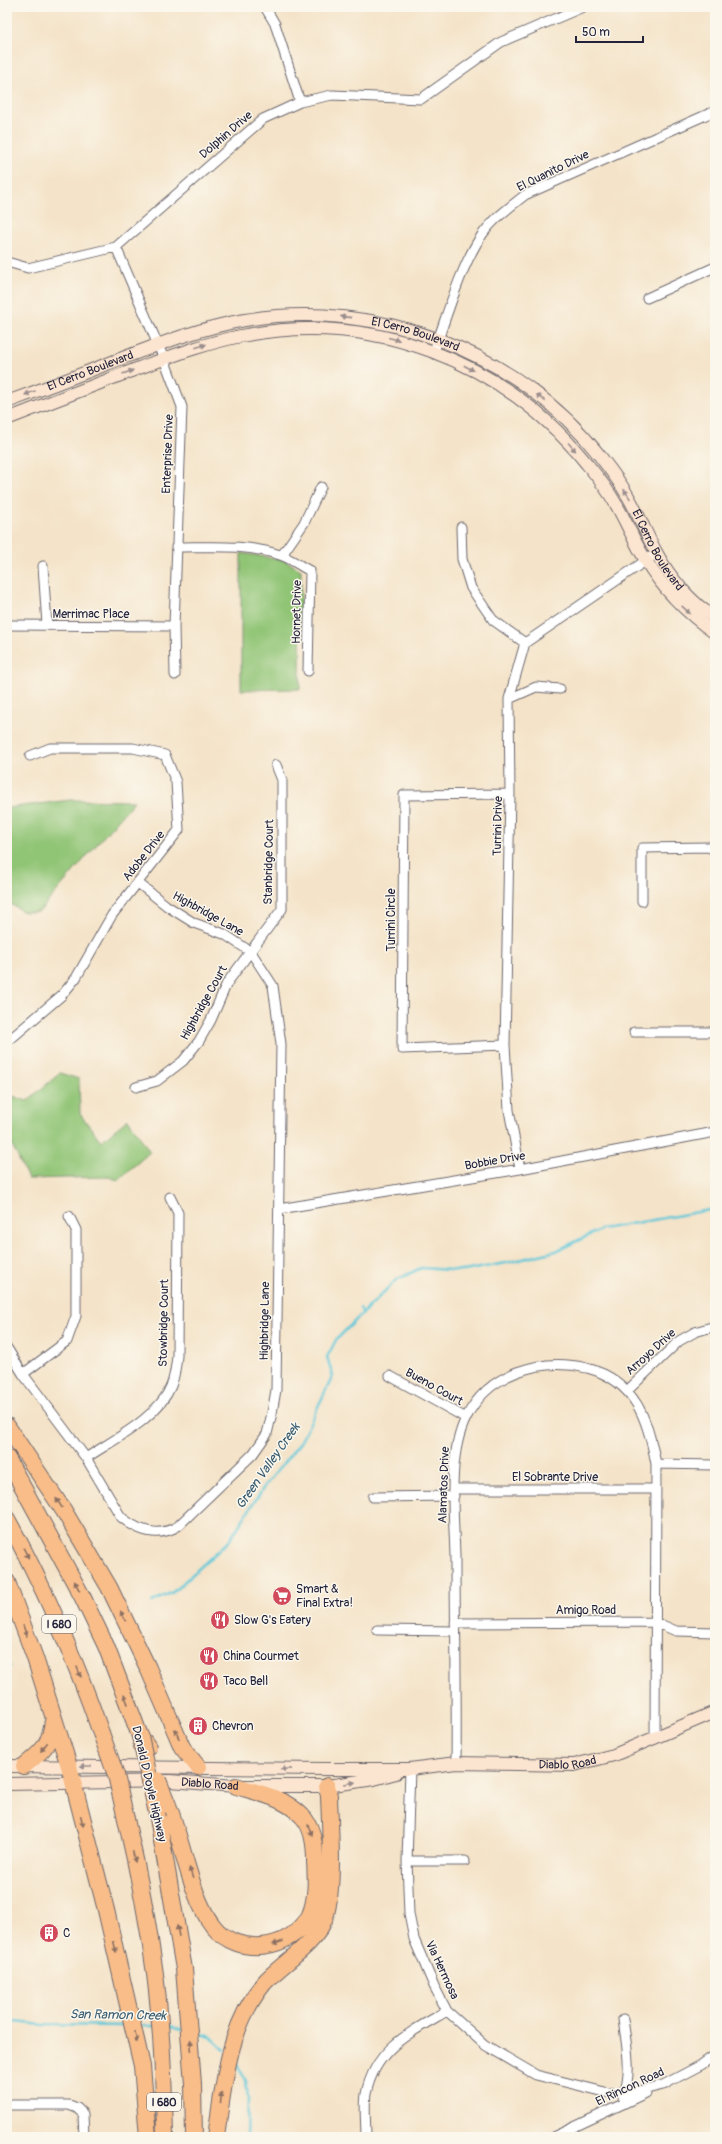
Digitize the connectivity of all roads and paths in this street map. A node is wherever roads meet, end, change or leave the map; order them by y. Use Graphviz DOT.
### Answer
graph roads {
  1 [pos="265,7"];
  2 [pos="582,7"];
  3 [pos="300,102"];
  4 [pos="715,111"];
  5 [pos="116,246"];
  6 [pos="7,262"];
  7 [pos="714,269"];
  8 [pos="648,298"];
  9 [pos="438,340"];
  10 [pos="158,344"];
  11 [pos="434,351"];
  12 [pos="164,359"];
  13 [pos="7,402"];
  14 [pos="7,419"];
  15 [pos="321,487"];
  16 [pos="461,526"];
  17 [pos="176,547"];
  18 [pos="657,554"];
  19 [pos="282,555"];
  20 [pos="645,560"];
  21 [pos="43,566"];
  22 [pos="715,618"];
  23 [pos="7,625"];
  24 [pos="47,625"];
  25 [pos="174,626"];
  26 [pos="715,633"];
  27 [pos="525,643"];
  28 [pos="308,671"];
  29 [pos="175,675"];
  30 [pos="560,689"];
  31 [pos="510,699"];
  32 [pos="30,756"];
  33 [pos="276,765"];
  34 [pos="510,794"];
  35 [pos="715,850"];
  36 [pos="138,883"];
  37 [pos="642,901"];
  38 [pos="251,952"];
  39 [pos="634,1032"];
  40 [pos="715,1034"];
  41 [pos="8,1040"];
  42 [pos="505,1045"];
  43 [pos="136,1087"];
  44 [pos="715,1132"];
  45 [pos="520,1169"];
  46 [pos="170,1197"];
  47 [pos="279,1209"];
  48 [pos="69,1216"];
  49 [pos="715,1326"];
  50 [pos="7,1348"];
  51 [pos="23,1374"];
  52 [pos="390,1376"];
  53 [pos="627,1391"];
  54 [pos="466,1418"];
  55 [pos="7,1426"];
  56 [pos="7,1458"];
  57 [pos="86,1458"];
  58 [pos="656,1464"];
  59 [pos="715,1465"];
  60 [pos="656,1489"];
  61 [pos="454,1492"];
  62 [pos="372,1497"];
  63 [pos="7,1519"];
  64 [pos="7,1582"];
  65 [pos="656,1622"];
  66 [pos="455,1627"];
  67 [pos="377,1630"];
  68 [pos="715,1632"];
  69 [pos="715,1712"];
  70 [pos="53,1721"];
  71 [pos="654,1739"];
  72 [pos="144,1742"];
  73 [pos="456,1763"];
  74 [pos="7,1766"];
  75 [pos="24,1766"];
  76 [pos="69,1766"];
  77 [pos="198,1767"];
  78 [pos="325,1769"];
  79 [pos="410,1769"];
  80 [pos="73,1783"];
  81 [pos="7,1784"];
  82 [pos="236,1786"];
  83 [pos="327,1786"];
  84 [pos="407,1861"];
  85 [pos="465,1861"];
  86 [pos="447,2011"];
  87 [pos="623,2019"];
  88 [pos="715,2055"];
  89 [pos="667,2084"];
  90 [pos="625,2093"];
  91 [pos="7,2105"];
  92 [pos="616,2106"];
  93 [pos="84,2137"];
  94 [pos="148,2137"];
  95 [pos="165,2137"];
  96 [pos="194,2137"];
  97 [pos="216,2137"];
  98 [pos="366,2137"];
  99 [pos="553,2137"];
  1 -- 3 [label="street"];
  2 -- 3 [label="street, Dolphin Drive"];
  3 -- 5 [label="street, Dolphin Drive"];
  4 -- 9 [label="street, El Quanito Drive"];
  5 -- 6 [label="street, Dolphin Drive"];
  5 -- 10 [label="street, Enterprise Drive"];
  7 -- 8 [label="street"];
  9 -- 10 [label="street, El Cerro Boulevard, one-way"];
  9 -- 11 [label="street, El Quanito Drive"];
  18 -- 9 [label="street, El Cerro Boulevard, one-way"];
  10 -- 12 [label="street, Enterprise Drive"];
  10 -- 13 [label="street, El Cerro Boulevard, one-way"];
  12 -- 11 [label="street, El Cerro Boulevard, one-way"];
  11 -- 20 [label="street, El Cerro Boulevard, one-way"];
  14 -- 12 [label="street, El Cerro Boulevard, one-way"];
  12 -- 17 [label="street, Enterprise Drive"];
  15 -- 19 [label="street"];
  16 -- 27 [label="street"];
  17 -- 19 [label="street, Hornet Drive"];
  17 -- 25 [label="street, Enterprise Drive"];
  18 -- 20 [label="street"];
  18 -- 22 [label="street, El Cerro Boulevard"];
  19 -- 28 [label="street, Hornet Drive"];
  20 -- 26 [label="street, El Cerro Boulevard, one-way"];
  20 -- 27 [label="street"];
  21 -- 24 [label="street"];
  23 -- 24 [label="street, Merrimac Place"];
  24 -- 25 [label="street, Merrimac Place"];
  25 -- 29 [label="street, Enterprise Drive"];
  27 -- 31 [label="street, Turrini Drive"];
  30 -- 31 [label="street"];
  31 -- 34 [label="street, Turrini Drive"];
  32 -- 36 [label="street, Adobe Drive"];
  33 -- 38 [label="street, Stanbridge Court"];
  34 -- 42 [label="street, Turrini Drive"];
  34 -- 42 [label="street, Turrini Circle"];
  35 -- 37 [label="street"];
  36 -- 38 [label="street, Highbridge Lane"];
  36 -- 41 [label="street, Adobe Drive"];
  38 -- 43 [label="street, Highbridge Court"];
  38 -- 47 [label="street, Highbridge Lane"];
  39 -- 40 [label="street"];
  42 -- 45 [label="street, Turrini Drive"];
  44 -- 45 [label="street, Bobbie Drive"];
  45 -- 47 [label="street, Bobbie Drive"];
  46 -- 57 [label="street, Stowbridge Court"];
  47 -- 57 [label="street, Highbridge Lane"];
  48 -- 51 [label="street"];
  49 -- 53 [label="street, Arroyo Drive"];
  50 -- 51 [label="street, Highbridge Lane"];
  51 -- 57 [label="street, Highbridge Lane"];
  52 -- 54 [label="street, Bueno Court"];
  53 -- 54 [label="street, Alamatos Drive"];
  53 -- 58 [label="street, Alamatos Drive"];
  54 -- 61 [label="street, Alamatos Drive"];
  77 -- 55 [label="highway, one-way"];
  72 -- 56 [label="highway, Donald D Doyle Highway / I 680, one-way"];
  58 -- 59 [label="street"];
  58 -- 60 [label="street, Alamatos Drive"];
  60 -- 61 [label="street, El Sobrante Drive"];
  60 -- 65 [label="street, Alamatos Drive"];
  61 -- 62 [label="street, El Sobrante Drive"];
  61 -- 66 [label="street, Alamatos Drive"];
  63 -- 95 [label="highway, I 680, one-way, bridge"];
  64 -- 70 [label="highway, one-way"];
  65 -- 66 [label="street, Amigo Road"];
  65 -- 68 [label="street, Amigo Road"];
  65 -- 71 [label="street, Alamatos Drive"];
  66 -- 67 [label="street, Amigo Road"];
  66 -- 73 [label="street, Alamatos Drive"];
  69 -- 71 [label="street, Diablo Road"];
  70 -- 75 [label="highway, one-way"];
  70 -- 76 [label="highway"];
  71 -- 73 [label="street, Diablo Road"];
  82 -- 72 [label="highway, one-way, bridge"];
  96 -- 72 [label="highway, Donald D Doyle Highway / I 680, one-way, bridge"];
  73 -- 79 [label="street, Diablo Road"];
  74 -- 75 [label="street, Diablo Road"];
  75 -- 76 [label="street, Diablo Road"];
  77 -- 76 [label="street, Diablo Road, one-way"];
  76 -- 80 [label="highway"];
  78 -- 77 [label="street, Diablo Road, one-way"];
  78 -- 79 [label="street, Diablo Road"];
  78 -- 83 [label="street"];
  83 -- 79 [label="street, Diablo Road, one-way"];
  79 -- 84 [label="street, Via Hermosa"];
  80 -- 81 [label="street, Diablo Road"];
  80 -- 82 [label="street, Diablo Road"];
  80 -- 94 [label="highway, one-way"];
  82 -- 83 [label="street, Diablo Road"];
  97 -- 83 [label="highway, one-way"];
  84 -- 85 [label="street"];
  84 -- 86 [label="street, Via Hermosa"];
  86 -- 90 [label="street, Via Hermosa"];
  86 -- 98 [label="street"];
  87 -- 90 [label="street"];
  88 -- 89 [label="street, El Rincon Road"];
  89 -- 90 [label="street, Via Hermosa"];
  89 -- 92 [label="street, El Rincon Road"];
  90 -- 92 [label="street"];
  91 -- 93 [label="street"];
  92 -- 99 [label="street, El Rincon Road"];
}
